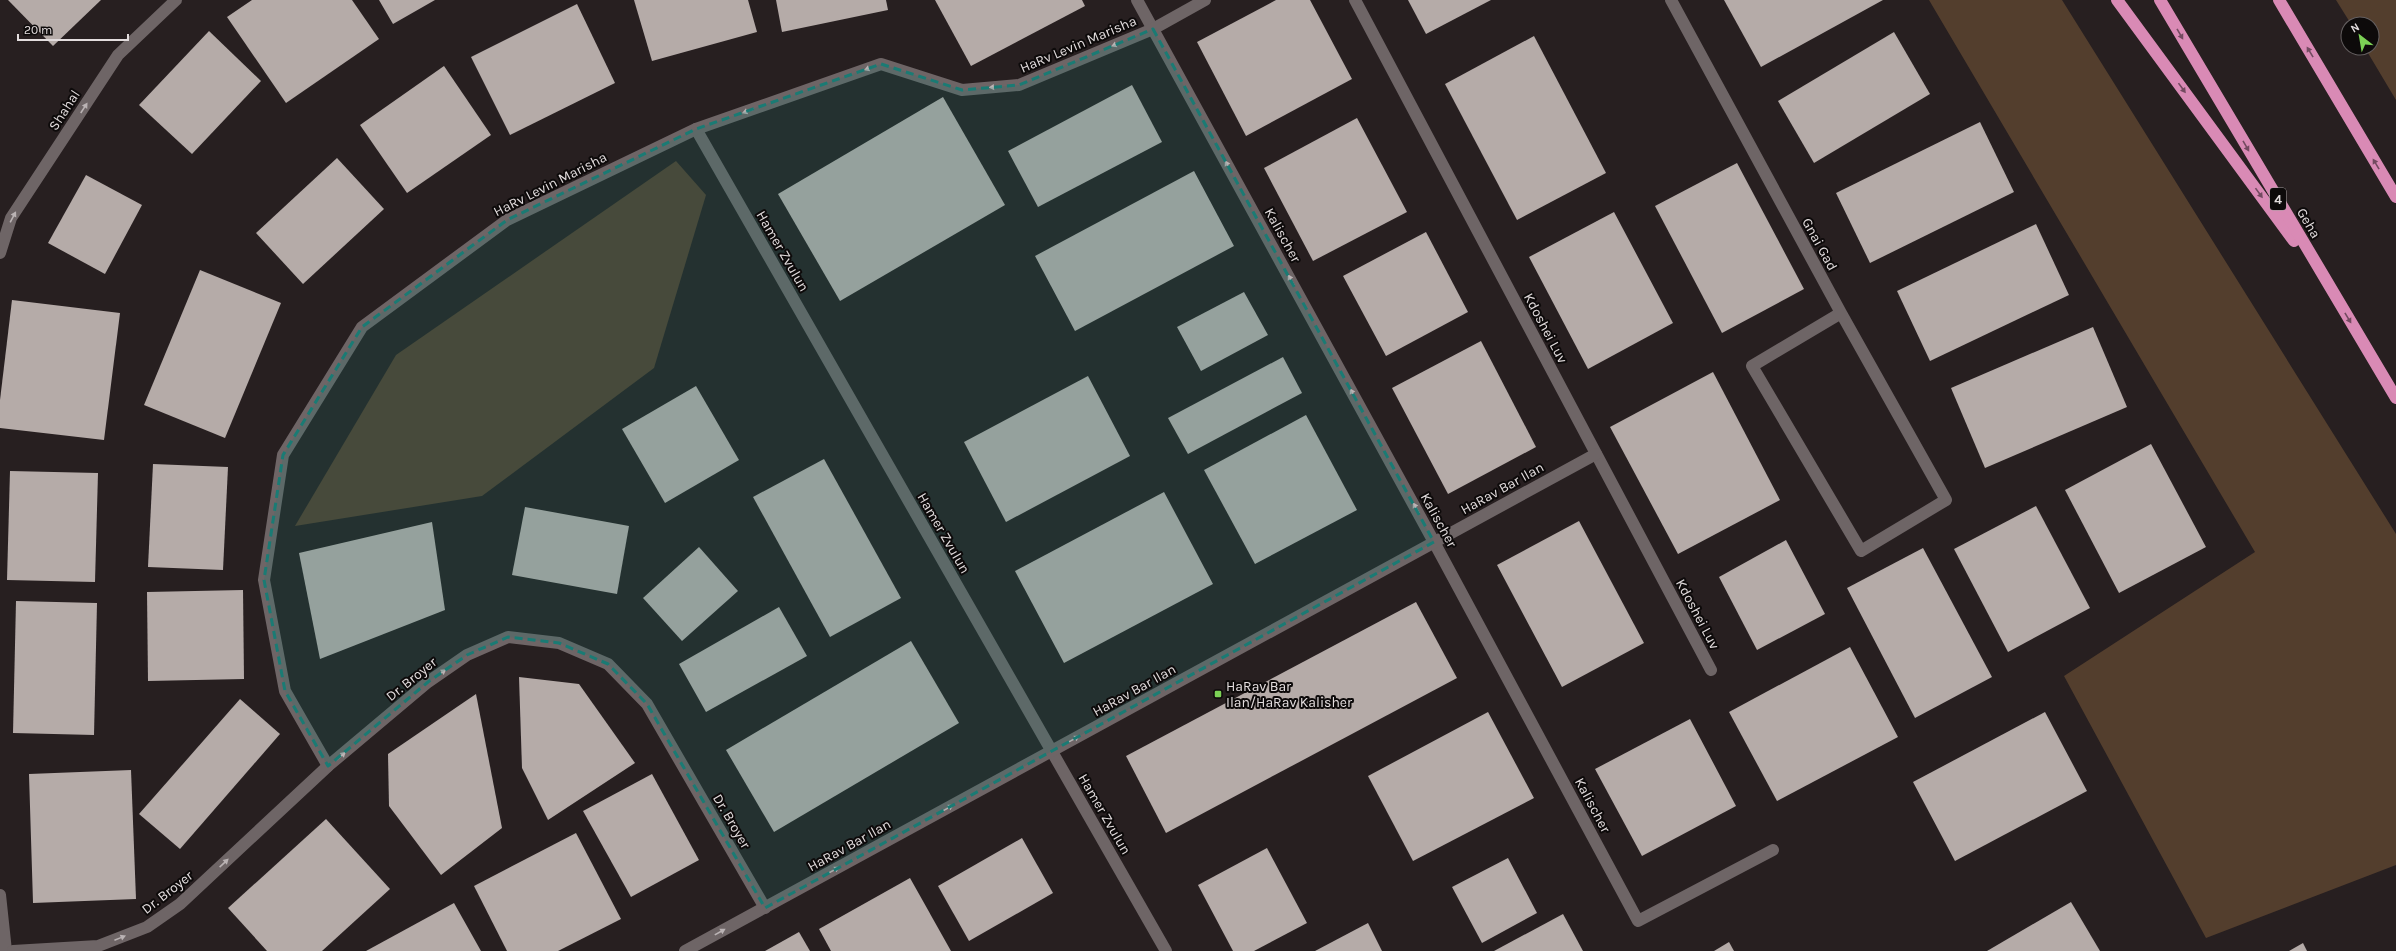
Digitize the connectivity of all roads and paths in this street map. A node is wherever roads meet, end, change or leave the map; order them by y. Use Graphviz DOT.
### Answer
graph roads {
  1 [pos="176,0"];
  2 [pos="1137,0"];
  3 [pos="1205,0"];
  4 [pos="1355,0"];
  5 [pos="1671,0"];
  6 [pos="2117,0"];
  7 [pos="2160,0"];
  8 [pos="2279,0"];
  9 [pos="1153,29"];
  10 [pos="696,129"];
  11 [pos="2396,197"];
  12 [pos="0,253"];
  13 [pos="2334,294"];
  14 [pos="1841,313"];
  15 [pos="2396,398"];
  16 [pos="1596,454"];
  17 [pos="1434,542"];
  18 [pos="1711,670"];
  19 [pos="1052,751"];
  20 [pos="328,766"];
  21 [pos="1773,850"];
  22 [pos="0,895"];
  23 [pos="765,908"];
  24 [pos="6,951"];
  25 [pos="13,951"];
  26 [pos="685,951"];
  27 [pos="1166,951"];
  12 -- 1 [label="street, Shahal, one-way"];
  2 -- 9 [label="street, Kalischer"];
  3 -- 9 [label="street, HaRv Levin Marisha"];
  4 -- 16 [label="street, Kdoshei Luv"];
  5 -- 14 [label="street, Gnai Gad"];
  6 -- 13 [label="highway, one-way"];
  7 -- 13 [label="highway, Geha / 4, one-way"];
  11 -- 8 [label="highway, one-way"];
  9 -- 10 [label="street, HaRv Levin Marisha, one-way"];
  17 -- 9 [label="street, Kalischer, one-way"];
  10 -- 19 [label="street, Hamer Zvulun"];
  10 -- 20 [label="street, HaRv Levin Marisha"];
  13 -- 15 [label="highway, Geha / 4, one-way"];
  14 -- 14 [label="street, Gnai Gad"];
  16 -- 17 [label="street, HaRav Bar Ilan"];
  16 -- 18 [label="street, Kdoshei Luv"];
  19 -- 17 [label="street, HaRav Bar Ilan, one-way"];
  17 -- 21 [label="street, Kalischer"];
  23 -- 19 [label="street, HaRav Bar Ilan, one-way"];
  19 -- 27 [label="street, Hamer Zvulun"];
  20 -- 23 [label="street, Dr. Broyer, one-way"];
  25 -- 20 [label="street, Dr. Broyer, one-way"];
  22 -- 24 [label="street"];
  26 -- 23 [label="street, HaRav Bar Ilan, one-way"];
}
